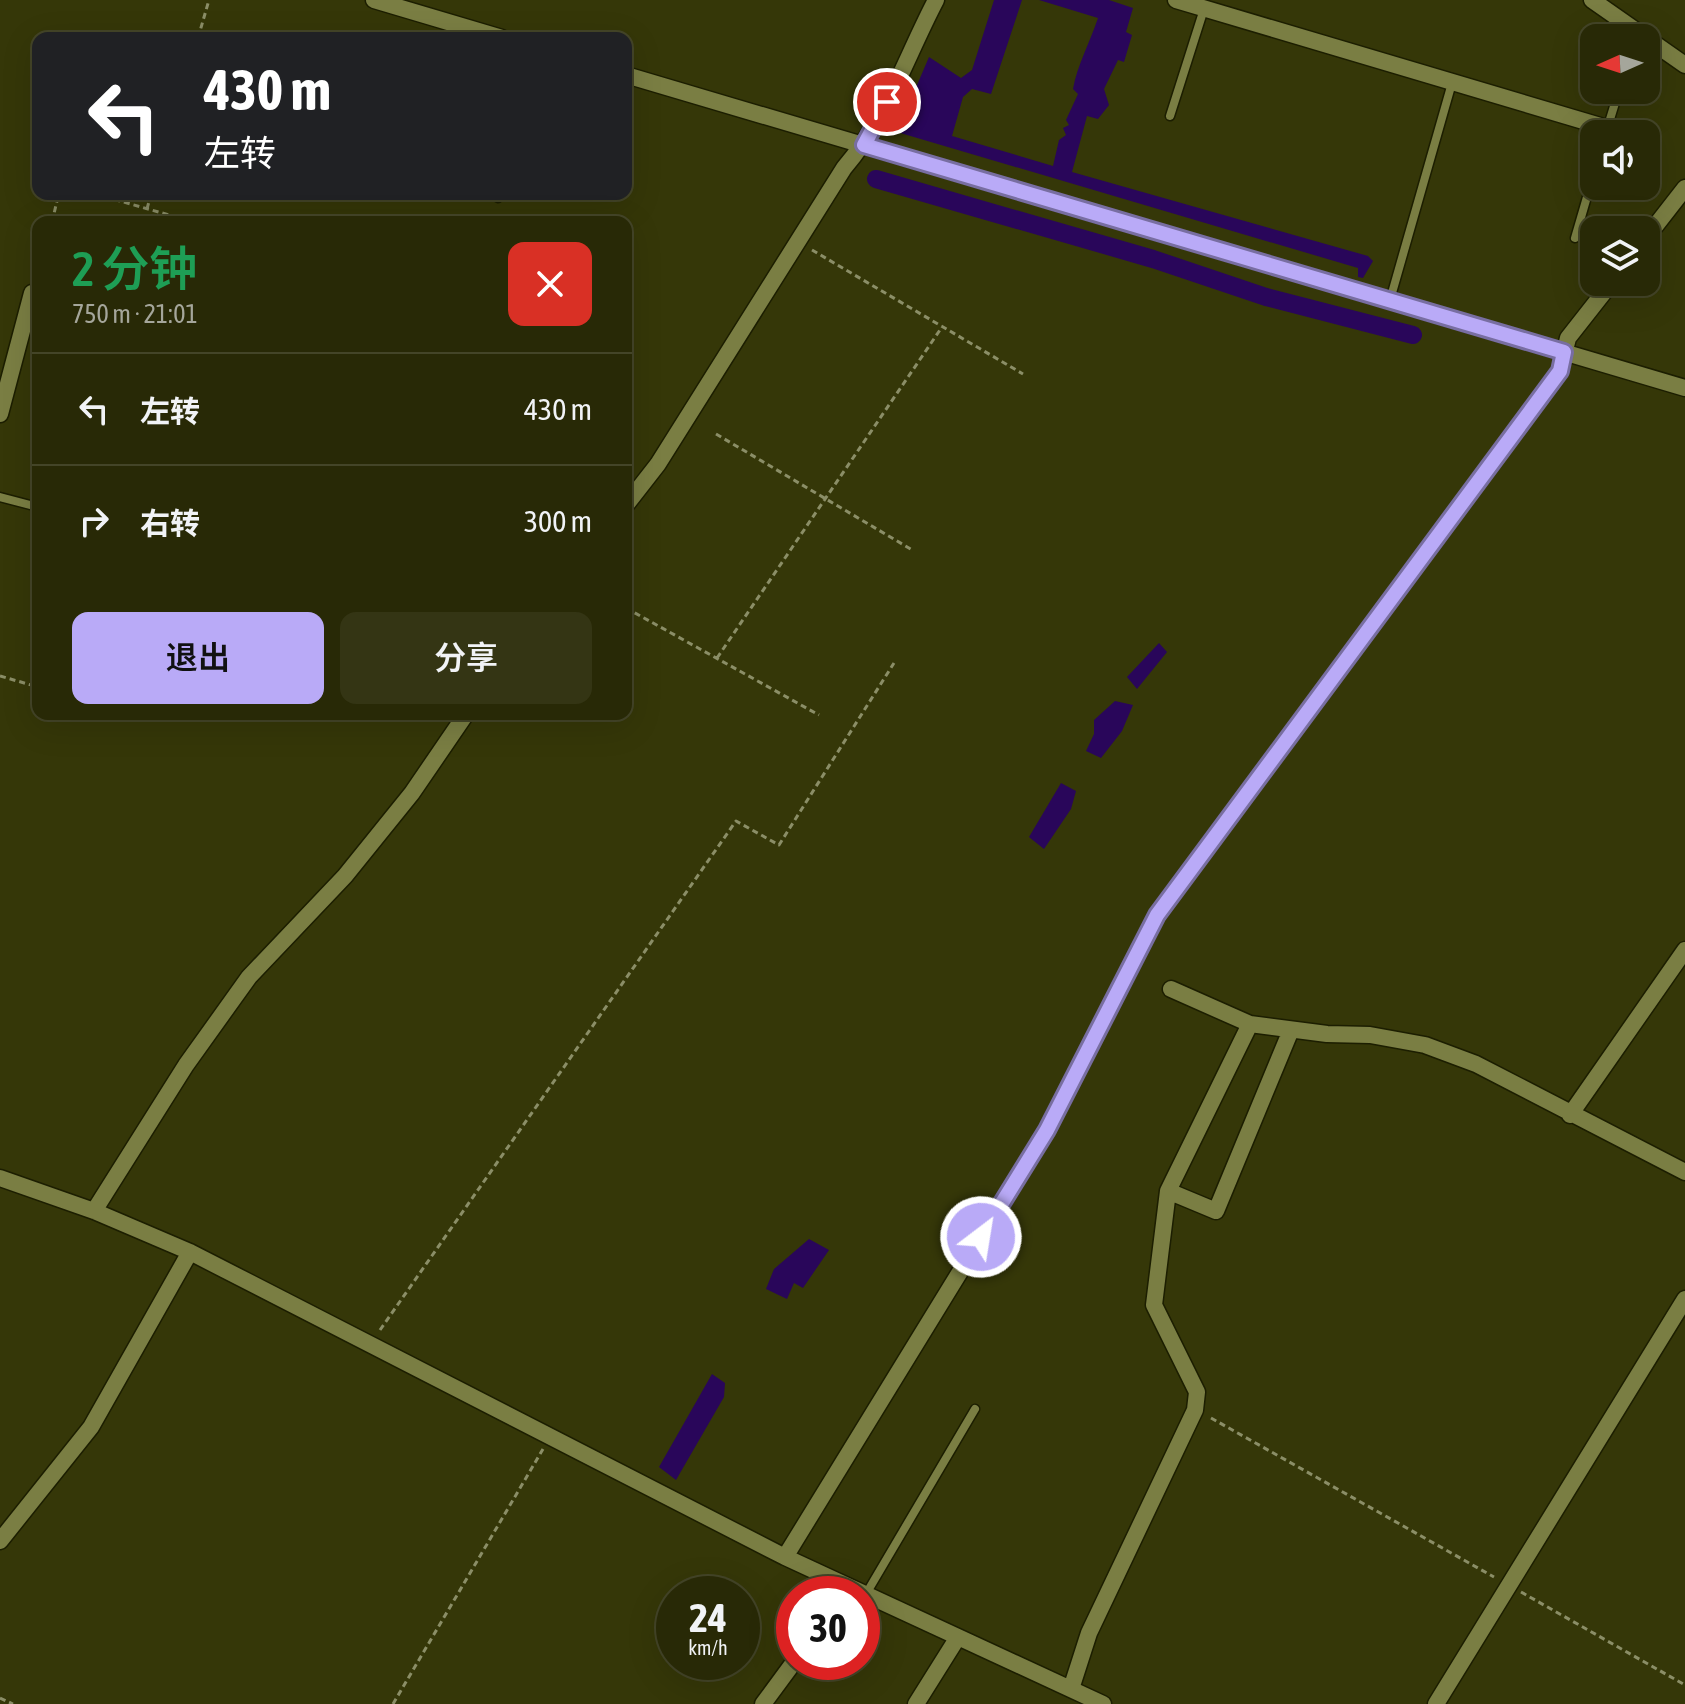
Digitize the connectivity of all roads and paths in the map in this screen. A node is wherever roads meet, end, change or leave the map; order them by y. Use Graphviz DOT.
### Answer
graph roads {
  1 [pos="209,0"];
  2 [pos="374,0"];
  3 [pos="936,0"];
  4 [pos="1176,0"];
  5 [pos="1592,0"];
  6 [pos="1204,8"];
  7 [pos="200,32"];
  8 [pos="482,32"];
  9 [pos="1685,65"];
  10 [pos="632,77"];
  11 [pos="1452,82"];
  12 [pos="1170,116"];
  13 [pos="1580,123"];
  14 [pos="864,145"];
  15 [pos="1685,188"];
  16 [pos="116,200"];
  17 [pos="149,200"];
  18 [pos="1586,200"];
  19 [pos="147,209"];
  20 [pos="172,216"];
  21 [pos="1660,220"];
  22 [pos="1575,238"];
  23 [pos="797,241"];
  24 [pos="32,293"];
  25 [pos="1601,296"];
  26 [pos="1390,301"];
  27 [pos="942,327"];
  28 [pos="1564,352"];
  29 [pos="1023,374"];
  30 [pos="1685,388"];
  31 [pos="0,414"];
  32 [pos="716,434"];
  33 [pos="0,497"];
  34 [pos="632,497"];
  35 [pos="826,497"];
  36 [pos="32,505"];
  37 [pos="914,551"];
  38 [pos="632,611"];
  39 [pos="717,658"];
  40 [pos="894,663"];
  41 [pos="0,676"];
  42 [pos="32,685"];
  43 [pos="819,715"];
  44 [pos="462,720"];
  45 [pos="1685,950"];
  46 [pos="1171,989"];
  47 [pos="1250,1024"];
  48 [pos="1291,1030"];
  49 [pos="1570,1115"];
  50 [pos="1685,1172"];
  51 [pos="0,1178"];
  52 [pos="1168,1191"];
  53 [pos="94,1211"];
  54 [pos="190,1252"];
  55 [pos="1685,1299"];
  56 [pos="370,1346"];
  57 [pos="975,1409"];
  58 [pos="1195,1410"];
  59 [pos="550,1437"];
  60 [pos="0,1541"];
  61 [pos="785,1557"];
  62 [pos="821,1576"];
  63 [pos="877,1576"];
  64 [pos="1509,1585"];
  65 [pos="880,1601"];
  66 [pos="958,1637"];
  67 [pos="781,1680"];
  68 [pos="1685,1685"];
  69 [pos="1071,1689"];
  70 [pos="0,1698"];
  71 [pos="13,1704"];
  72 [pos="393,1704"];
  73 [pos="763,1704"];
  74 [pos="916,1704"];
  75 [pos="1103,1704"];
  76 [pos="1436,1704"];
  1 -- 7 [label="path"];
  2 -- 8 [label="street"];
  3 -- 14 [label="street"];
  4 -- 6 [label="street"];
  5 -- 9 [label="street"];
  6 -- 11 [label="street"];
  6 -- 12 [label="lane"];
  10 -- 14 [label="street"];
  11 -- 13 [label="street"];
  11 -- 26 [label="lane"];
  14 -- 23 [label="street"];
  14 -- 26 [label="street"];
  15 -- 21 [label="street"];
  16 -- 19 [label="path"];
  17 -- 19 [label="path"];
  18 -- 22 [label="lane"];
  19 -- 20 [label="path"];
  23 -- 27 [label="path"];
  23 -- 34 [label="street"];
  24 -- 31 [label="street"];
  25 -- 28 [label="street"];
  26 -- 28 [label="street"];
  27 -- 29 [label="path"];
  27 -- 35 [label="path"];
  28 -- 30 [label="street"];
  28 -- 61 [label="street"];
  32 -- 35 [label="path"];
  33 -- 36 [label="lane"];
  35 -- 37 [label="path"];
  35 -- 39 [label="path"];
  38 -- 39 [label="path"];
  39 -- 43 [label="path"];
  40 -- 56 [label="path"];
  41 -- 42 [label="path"];
  44 -- 53 [label="street"];
  45 -- 49 [label="street"];
  46 -- 47 [label="street"];
  47 -- 48 [label="street"];
  47 -- 52 [label="street"];
  48 -- 49 [label="street"];
  48 -- 52 [label="street"];
  49 -- 50 [label="street"];
  51 -- 53 [label="street"];
  52 -- 58 [label="street"];
  53 -- 54 [label="street"];
  54 -- 56 [label="street"];
  54 -- 60 [label="street"];
  55 -- 64 [label="street"];
  56 -- 59 [label="street"];
  57 -- 63 [label="lane"];
  58 -- 64 [label="path"];
  58 -- 69 [label="street"];
  59 -- 61 [label="street"];
  59 -- 72 [label="path"];
  61 -- 62 [label="street"];
  64 -- 68 [label="path"];
  64 -- 76 [label="street"];
  65 -- 66 [label="street"];
  66 -- 69 [label="street"];
  66 -- 74 [label="street"];
  67 -- 73 [label="street"];
  69 -- 75 [label="street"];
  70 -- 71 [label="path"];
}
